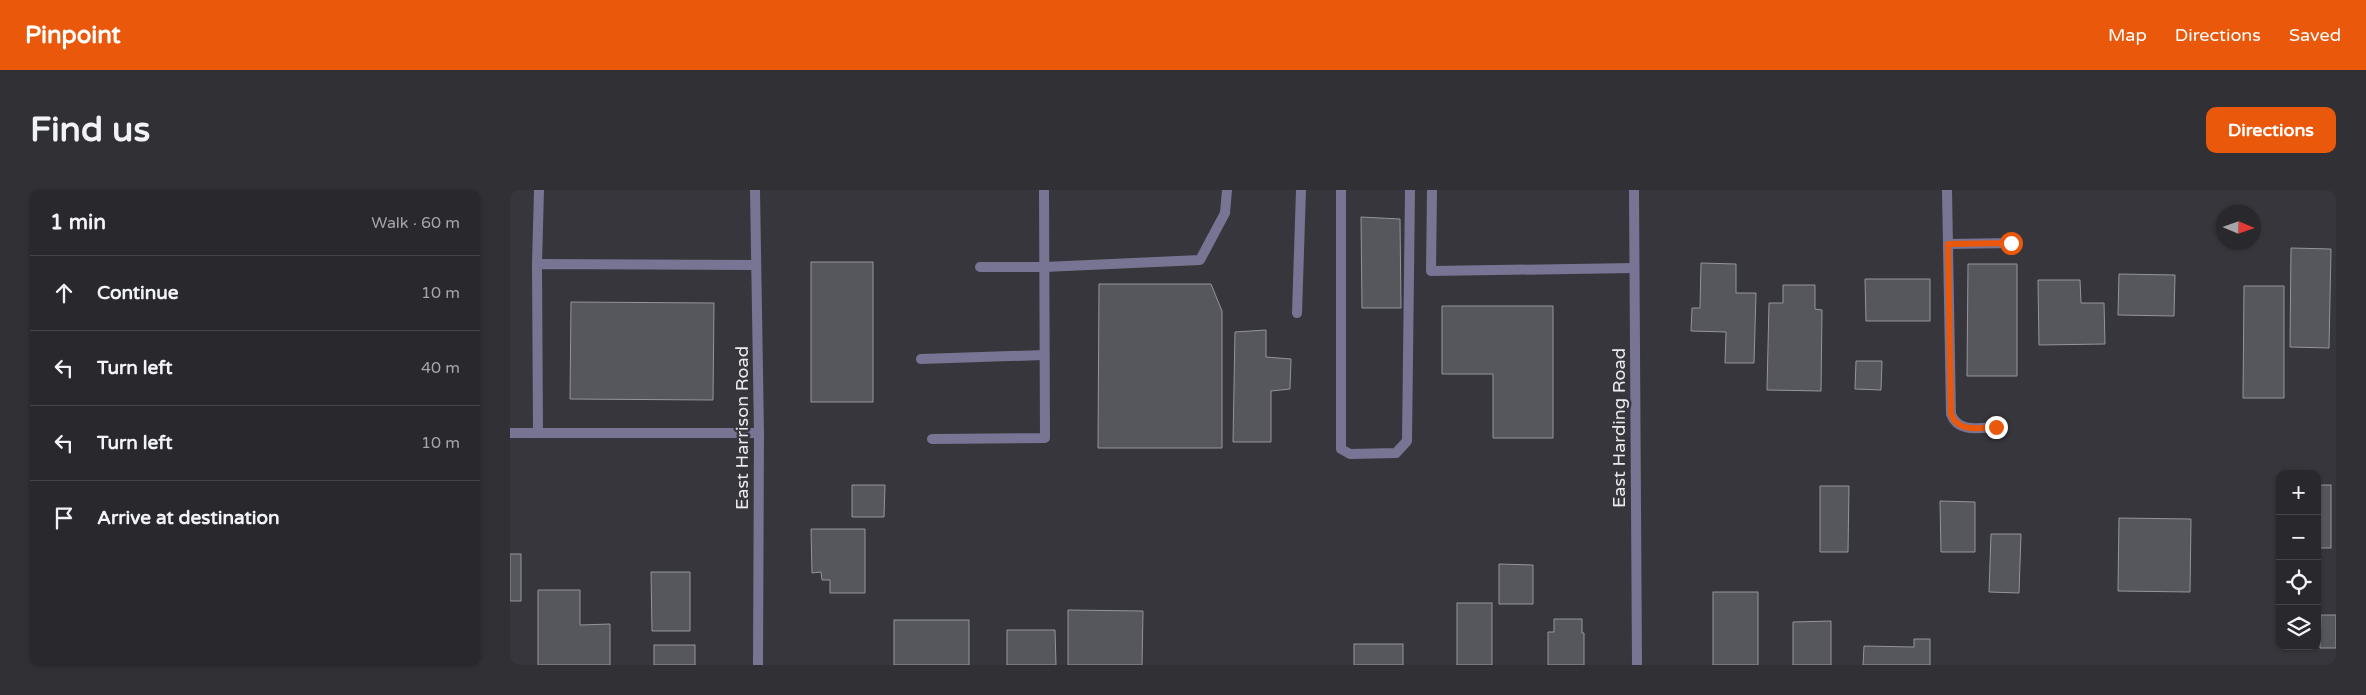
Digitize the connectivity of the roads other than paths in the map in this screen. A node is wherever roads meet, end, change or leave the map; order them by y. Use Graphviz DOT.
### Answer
graph roads {
  1 [pos="539,190"];
  2 [pos="755,190"];
  3 [pos="1044,190"];
  4 [pos="1227,190"];
  5 [pos="1300,190"];
  6 [pos="1341,190"];
  7 [pos="1410,190"];
  8 [pos="1432,190"];
  9 [pos="1634,190"];
  10 [pos="1947,190"];
  11 [pos="2011,243"];
  12 [pos="1948,244"];
  13 [pos="536,264"];
  14 [pos="756,265"];
  15 [pos="980,267"];
  16 [pos="1044,267"];
  17 [pos="1634,268"];
  18 [pos="1297,313"];
  19 [pos="1044,356"];
  20 [pos="921,359"];
  21 [pos="1996,427"];
  22 [pos="538,433"];
  23 [pos="759,433"];
  24 [pos="510,434"];
  25 [pos="932,439"];
  26 [pos="758,665"];
  27 [pos="1637,665"];
  1 -- 13 [label="street"];
  2 -- 14 [label="street, East Harrison Road"];
  3 -- 16 [label="street"];
  4 -- 16 [label="street"];
  5 -- 18 [label="street"];
  6 -- 7 [label="street"];
  8 -- 17 [label="street"];
  9 -- 17 [label="street, East Harding Road"];
  10 -- 12 [label="street"];
  11 -- 12 [label="street"];
  12 -- 21 [label="street"];
  13 -- 14 [label="street"];
  13 -- 22 [label="street"];
  14 -- 23 [label="street, East Harrison Road"];
  15 -- 16 [label="street"];
  16 -- 19 [label="street"];
  17 -- 27 [label="street, East Harding Road"];
  19 -- 20 [label="street"];
  19 -- 25 [label="street"];
  22 -- 23 [label="street"];
  22 -- 24 [label="street"];
  23 -- 26 [label="street, East Harrison Road"];
}
